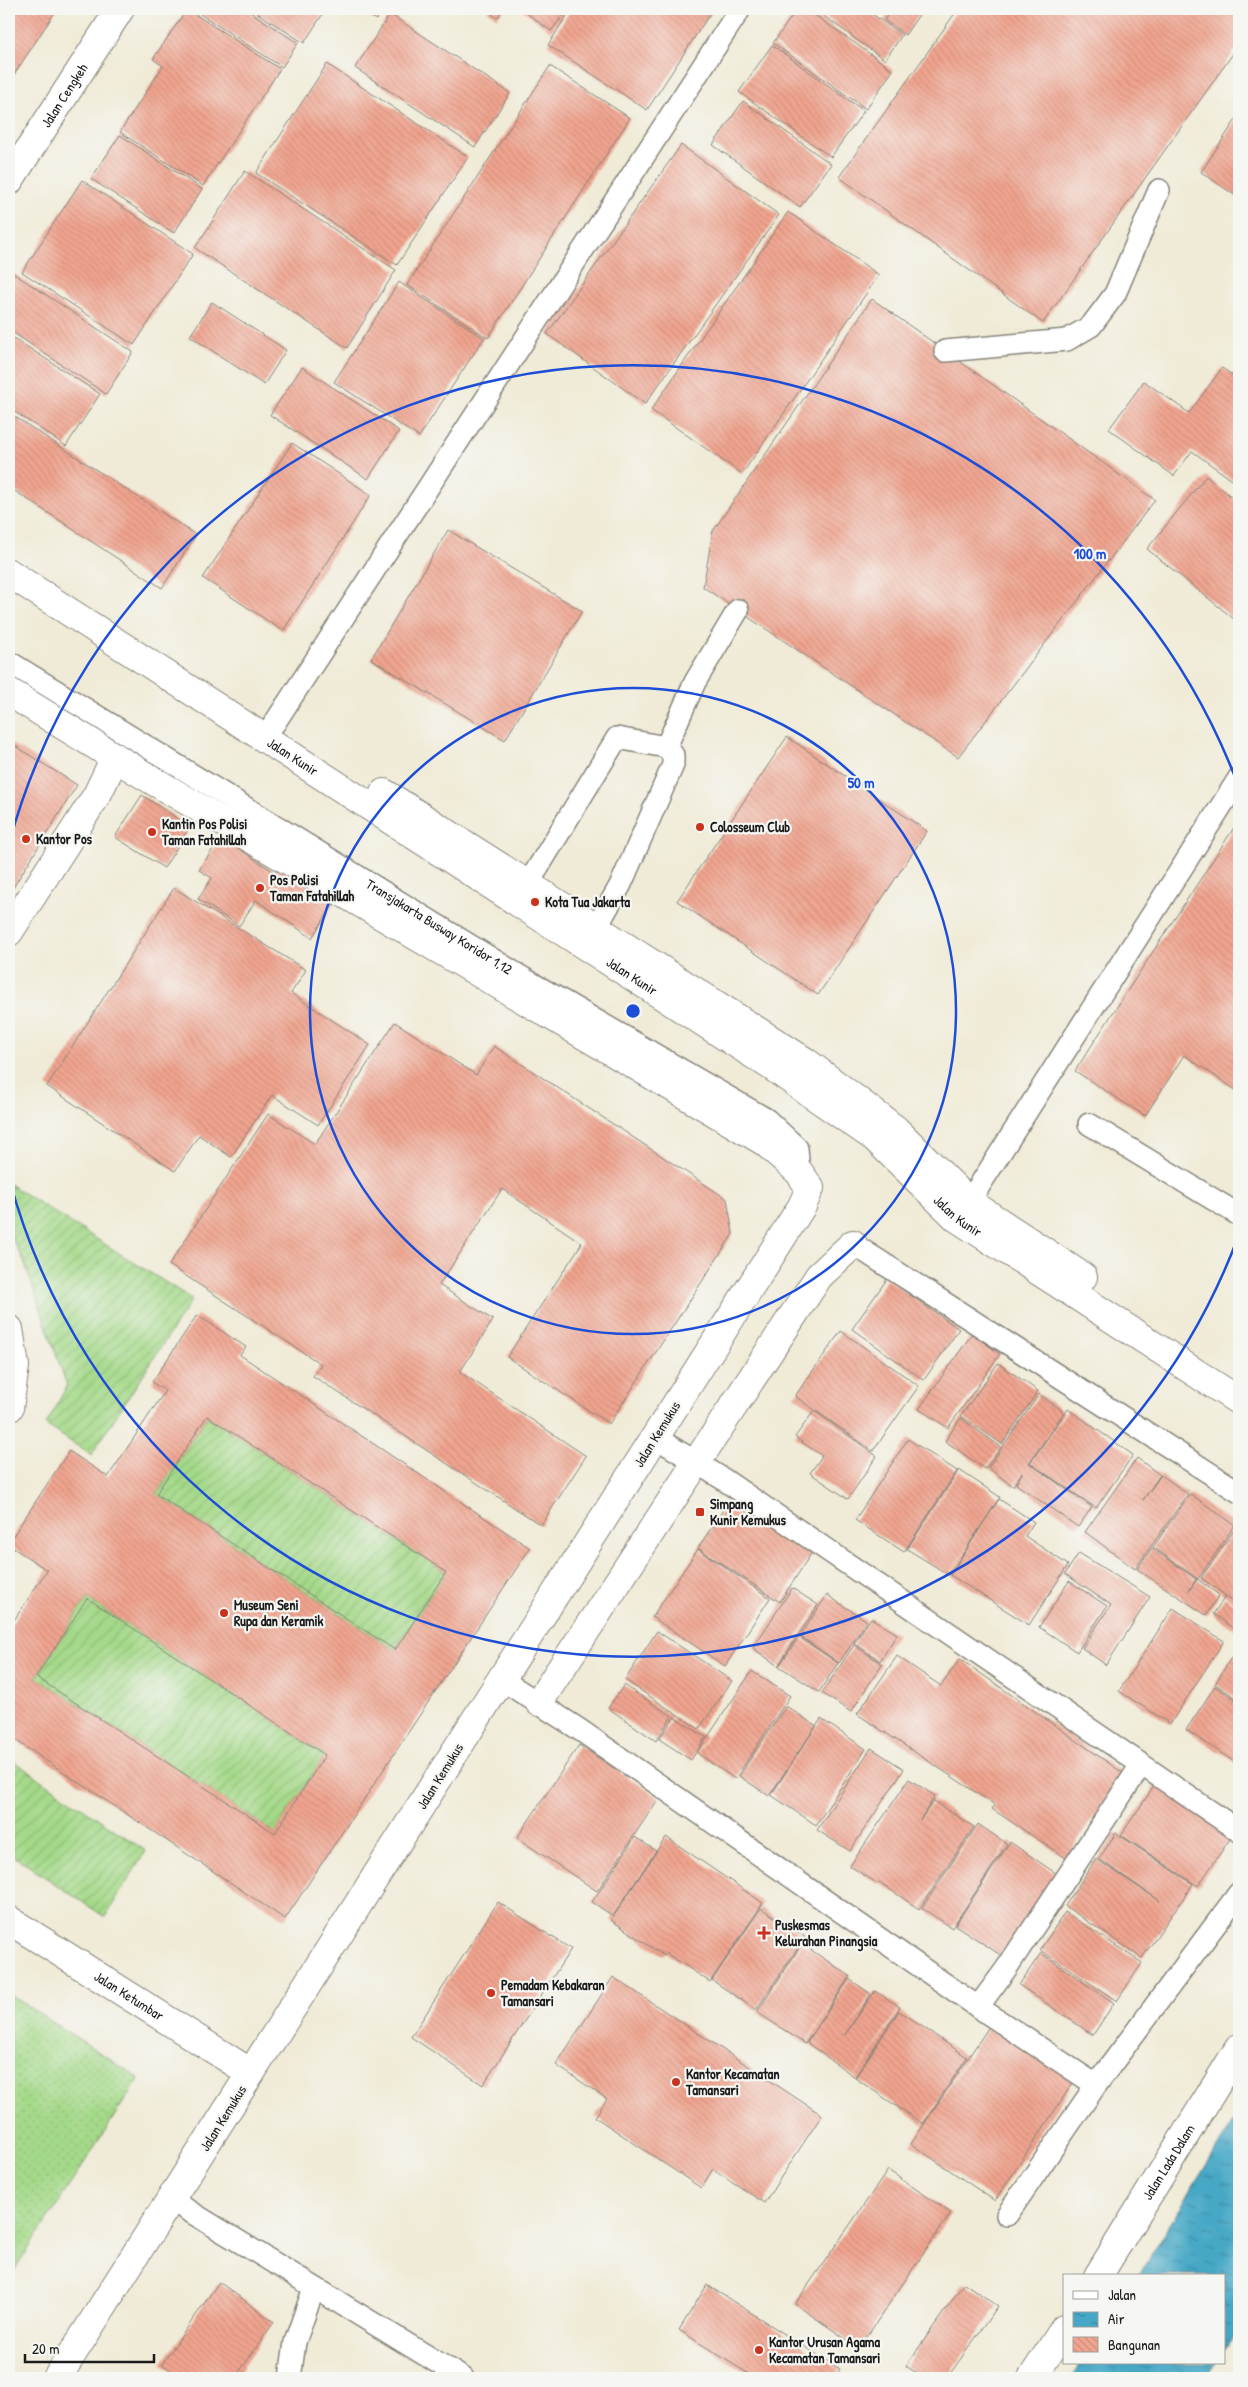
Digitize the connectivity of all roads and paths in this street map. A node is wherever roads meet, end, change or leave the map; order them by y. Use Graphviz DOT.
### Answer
graph roads {
  1 [pos="120,9"];
  2 [pos="740,9"];
  3 [pos="9,181"];
  4 [pos="1159,190"];
  5 [pos="945,351"];
  6 [pos="9,556"];
  7 [pos="9,573"];
  8 [pos="738,610"];
  9 [pos="9,662"];
  10 [pos="9,692"];
  11 [pos="274,724"];
  12 [pos="666,747"];
  13 [pos="115,757"];
  14 [pos="1239,778"];
  15 [pos="528,884"];
  16 [pos="596,928"];
  17 [pos="9,932"];
  18 [pos="1089,1124"];
  19 [pos="800,1172"];
  20 [pos="968,1202"];
  21 [pos="1239,1215"];
  22 [pos="853,1244"];
  23 [pos="9,1329"];
  24 [pos="1239,1380"];
  25 [pos="1239,1401"];
  26 [pos="9,1408"];
  27 [pos="655,1437"];
  28 [pos="698,1463"];
  29 [pos="1239,1492"];
  30 [pos="502,1679"];
  31 [pos="539,1702"];
  32 [pos="1140,1766"];
  33 [pos="1239,1831"];
  34 [pos="1239,1893"];
  35 [pos="9,1920"];
  36 [pos="978,2007"];
  37 [pos="1239,2048"];
  38 [pos="251,2072"];
  39 [pos="1096,2085"];
  40 [pos="171,2200"];
  41 [pos="1008,2215"];
  42 [pos="1099,2274"];
  43 [pos="314,2288"];
  44 [pos="1063,2331"];
  45 [pos="57,2378"];
  46 [pos="290,2378"];
  47 [pos="463,2378"];
  48 [pos="1032,2378"];
  1 -- 3 [label="street, Jalan Cengkeh"];
  2 -- 11 [label="lane"];
  4 -- 5 [label="lane"];
  6 -- 11 [label="street, Jalan Kunir"];
  7 -- 25 [label="street, Jalan Kunir"];
  8 -- 12 [label="lane"];
  9 -- 19 [label="lane, Transjakarta Busway Koridor 1,12"];
  10 -- 13 [label="street"];
  11 -- 15 [label="street, Jalan Kunir"];
  12 -- 15 [label="lane"];
  12 -- 16 [label="lane"];
  13 -- 17 [label="street"];
  13 -- 19 [label="street"];
  14 -- 20 [label="lane"];
  15 -- 16 [label="street, Jalan Kunir"];
  16 -- 20 [label="street, Jalan Kunir"];
  18 -- 21 [label="lane"];
  19 -- 27 [label="street, Jalan Kemukus"];
  20 -- 24 [label="street, Jalan Kunir"];
  22 -- 28 [label="street"];
  22 -- 29 [label="lane"];
  23 -- 26 [label="street"];
  27 -- 28 [label="lane"];
  27 -- 30 [label="street, Jalan Kemukus"];
  28 -- 31 [label="street"];
  28 -- 32 [label="lane"];
  30 -- 31 [label="lane"];
  30 -- 38 [label="street, Jalan Kemukus"];
  31 -- 36 [label="lane"];
  32 -- 33 [label="lane"];
  32 -- 36 [label="lane"];
  34 -- 39 [label="lane"];
  35 -- 38 [label="street, Jalan Ketumbar"];
  36 -- 39 [label="lane"];
  37 -- 42 [label="street, Jalan Lada Dalam"];
  38 -- 40 [label="street, Jalan Kemukus"];
  39 -- 41 [label="lane"];
  40 -- 43 [label="lane"];
  40 -- 45 [label="street, Jalan Kemukus"];
  43 -- 46 [label="lane"];
  43 -- 47 [label="lane"];
  44 -- 48 [label="street"];
}
